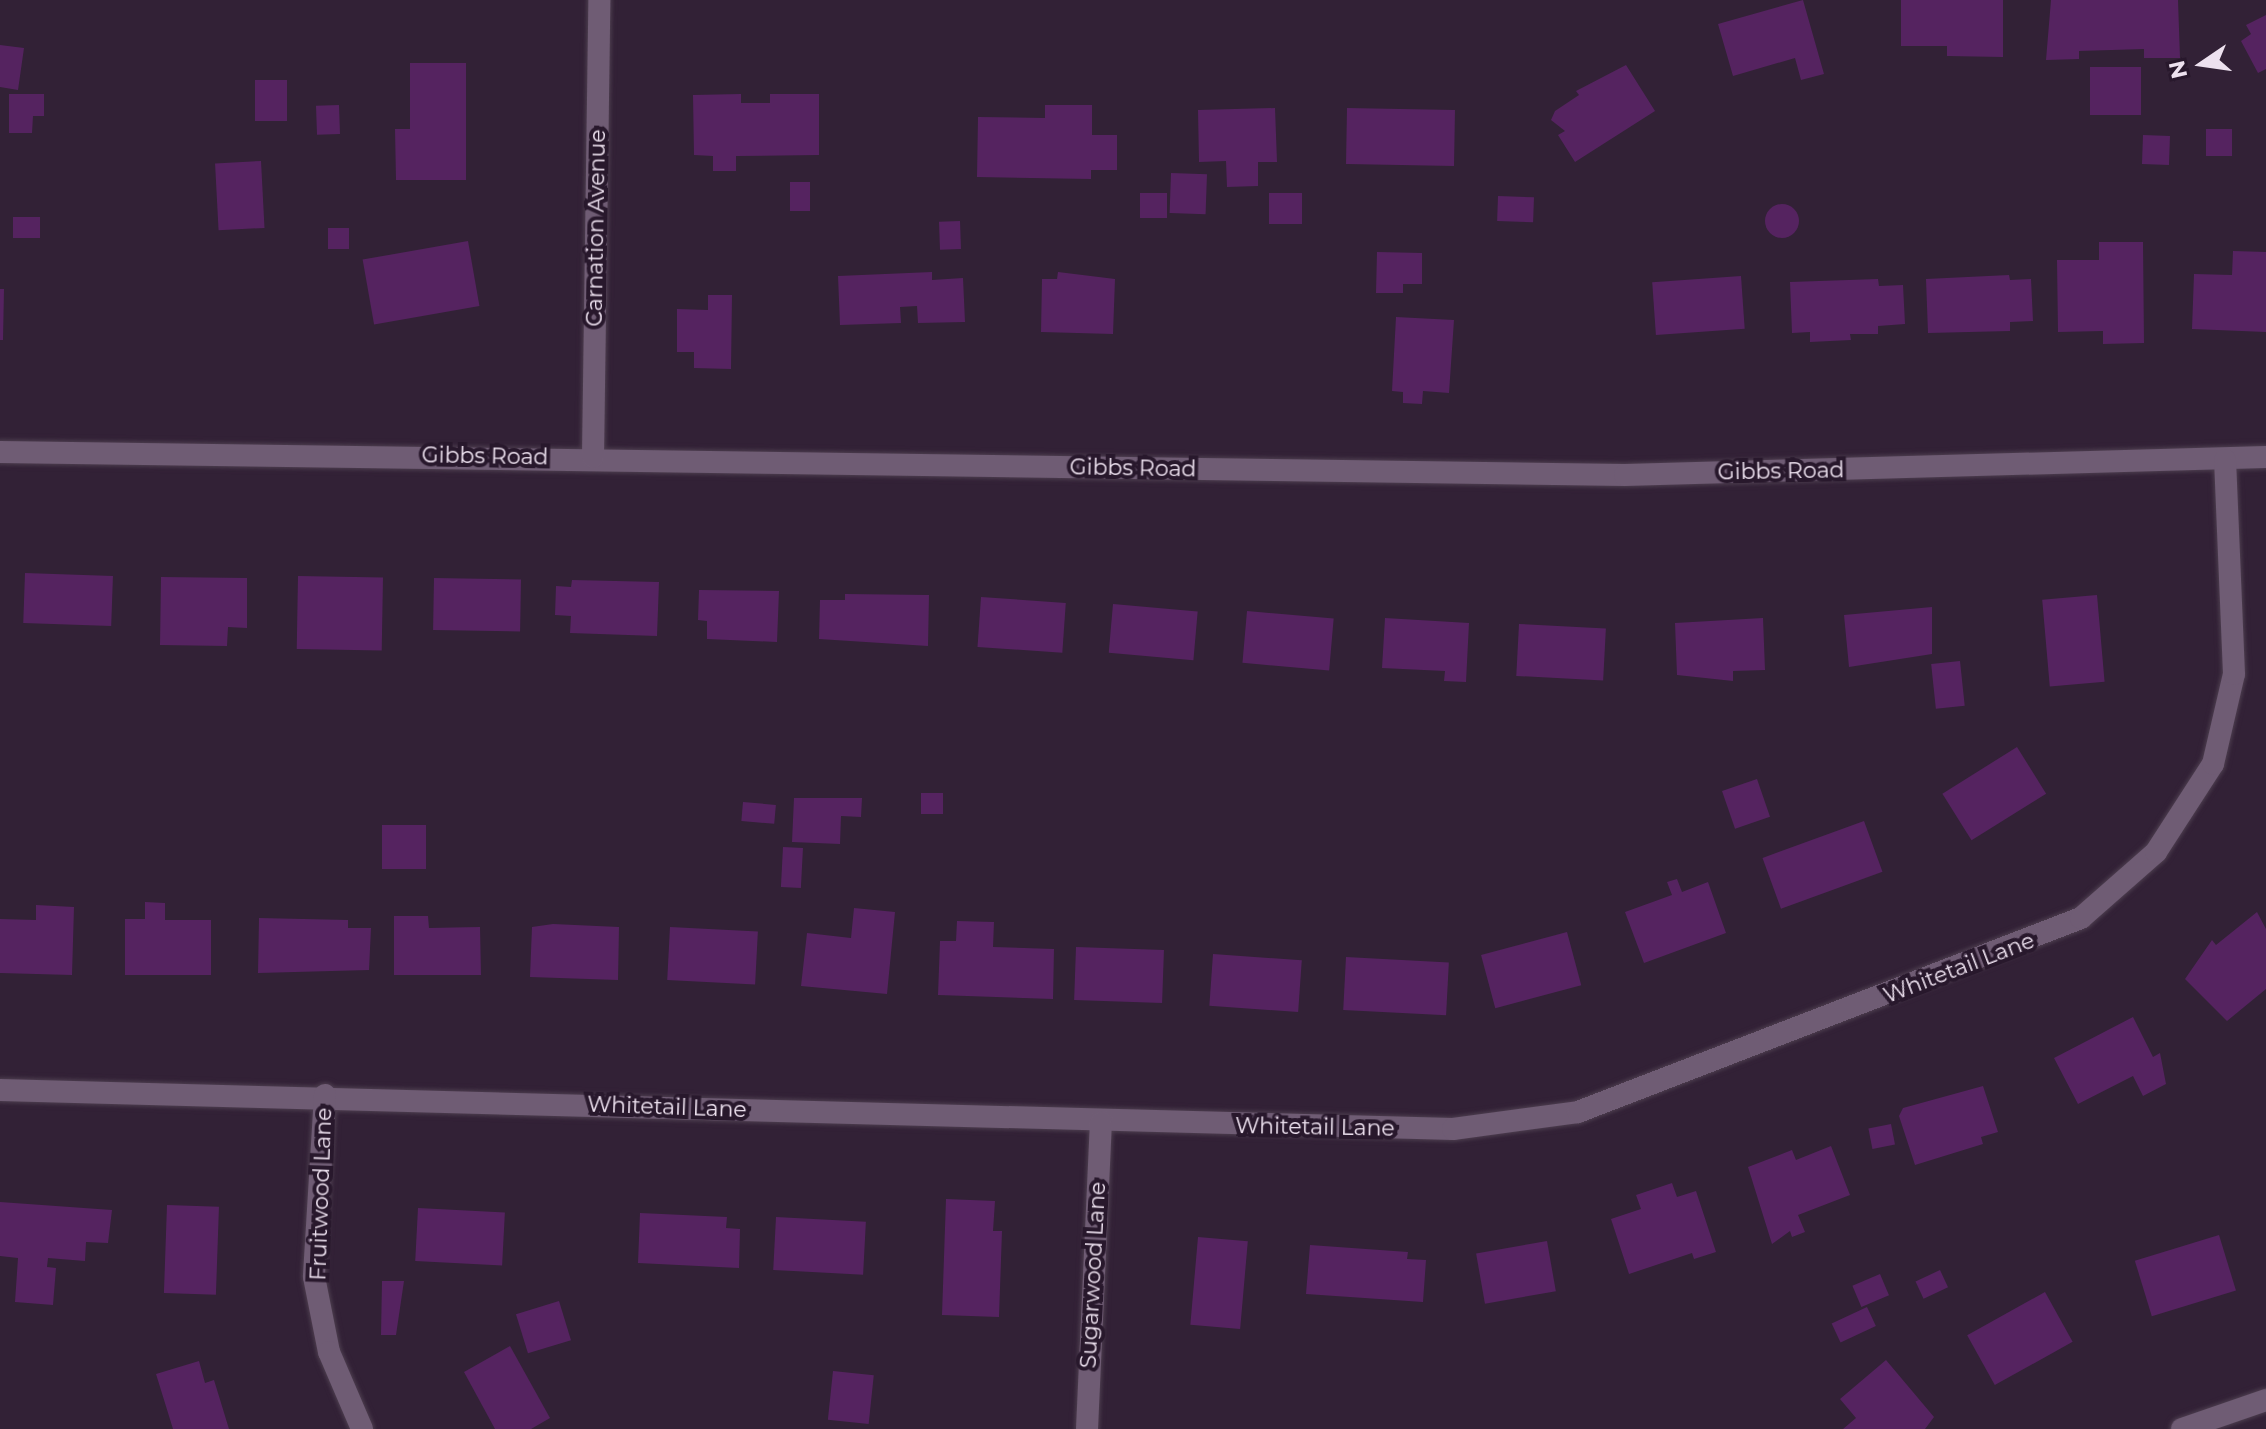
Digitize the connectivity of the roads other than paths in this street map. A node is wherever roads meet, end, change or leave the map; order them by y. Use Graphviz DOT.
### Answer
graph roads {
  1 [pos="599,0"];
  2 [pos="0,452"];
  3 [pos="593,457"];
  4 [pos="2266,457"];
  5 [pos="2225,460"];
  6 [pos="0,1090"];
  7 [pos="325,1095"];
  8 [pos="1101,1122"];
  9 [pos="2266,1400"];
  10 [pos="362,1429"];
  11 [pos="1087,1429"];
  12 [pos="2182,1429"];
  1 -- 3 [label="street, Carnation Avenue"];
  2 -- 3 [label="street, Gibbs Road"];
  3 -- 5 [label="street, Gibbs Road"];
  4 -- 5 [label="street, Gibbs Road"];
  5 -- 8 [label="street, Whitetail Lane"];
  6 -- 7 [label="street, Whitetail Lane"];
  7 -- 8 [label="street, Whitetail Lane"];
  7 -- 10 [label="street, Fruitwood Lane"];
  8 -- 11 [label="street, Sugarwood Lane"];
  9 -- 12 [label="street"];
}
